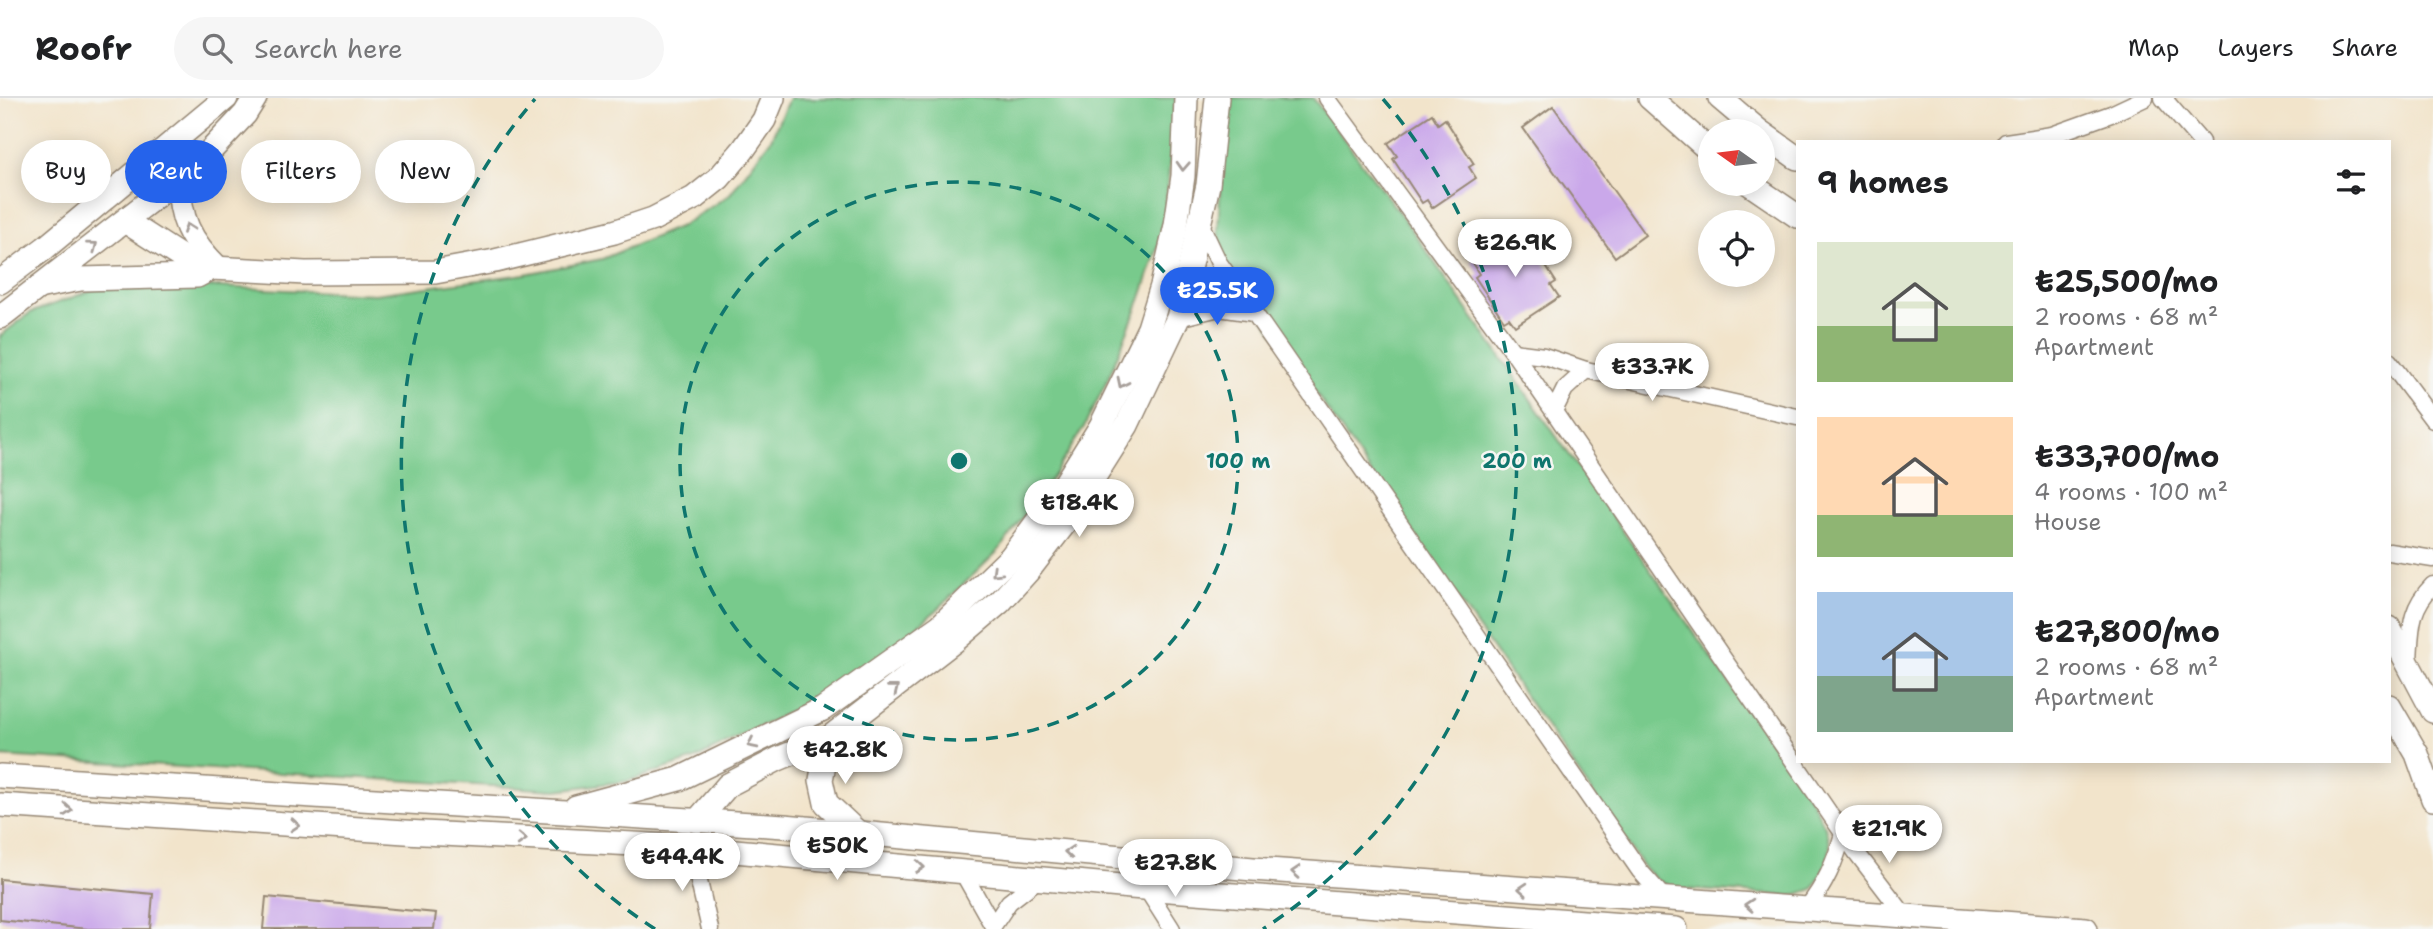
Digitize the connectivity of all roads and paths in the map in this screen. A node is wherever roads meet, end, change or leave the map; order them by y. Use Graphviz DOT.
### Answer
graph roads {
  1 [pos="226,98"];
  2 [pos="255,98"];
  3 [pos="774,98"];
  4 [pos="1186,98"];
  5 [pos="1217,98"];
  6 [pos="1328,98"];
  7 [pos="1650,98"];
  8 [pos="1720,98"];
  9 [pos="2145,98"];
  10 [pos="2163,98"];
  11 [pos="1745,119"];
  12 [pos="221,140"];
  13 [pos="1698,140"];
  14 [pos="2019,140"];
  15 [pos="2199,140"];
  16 [pos="1775,142"];
  17 [pos="1796,157"];
  18 [pos="1768,196"];
  19 [pos="148,203"];
  20 [pos="180,203"];
  21 [pos="1796,215"];
  22 [pos="125,222"];
  23 [pos="1201,225"];
  24 [pos="215,268"];
  25 [pos="0,282"];
  26 [pos="40,286"];
  27 [pos="1254,313"];
  28 [pos="0,317"];
  29 [pos="1178,318"];
  30 [pos="1513,352"];
  31 [pos="2391,364"];
  32 [pos="1586,370"];
  33 [pos="1554,411"];
  34 [pos="1796,417"];
  35 [pos="2433,419"];
  36 [pos="2391,552"];
  37 [pos="2433,559"];
  38 [pos="2433,585"];
  39 [pos="2391,632"];
  40 [pos="2408,664"];
  41 [pos="2391,709"];
  42 [pos="2433,711"];
  43 [pos="829,738"];
  44 [pos="0,776"];
  45 [pos="2433,799"];
  46 [pos="0,805"];
  47 [pos="556,812"];
  48 [pos="697,821"];
  49 [pos="858,833"];
  50 [pos="1843,834"];
  51 [pos="691,847"];
  52 [pos="962,871"];
  53 [pos="1040,878"];
  54 [pos="1146,888"];
  55 [pos="1665,899"];
  56 [pos="1806,909"];
  57 [pos="1905,916"];
  58 [pos="993,928"];
  59 [pos="710,929"];
  60 [pos="1172,929"];
  61 [pos="1676,929"];
  62 [pos="2086,929"];
  1 -- 25 [label="street"];
  2 -- 12 [label="street"];
  3 -- 24 [label="street"];
  4 -- 47 [label="street, one-way"];
  5 -- 23 [label="street"];
  6 -- 30 [label="street"];
  7 -- 13 [label="street"];
  8 -- 11 [label="street"];
  9 -- 14 [label="street"];
  10 -- 15 [label="street"];
  16 -- 17 [label="street"];
  18 -- 21 [label="street"];
  19 -- 22 [label="street"];
  24 -- 20 [label="street, one-way"];
  22 -- 24 [label="street"];
  26 -- 22 [label="street, one-way"];
  23 -- 27 [label="street"];
  23 -- 29 [label="street"];
  24 -- 26 [label="street"];
  26 -- 28 [label="street"];
  27 -- 29 [label="street"];
  27 -- 55 [label="street"];
  43 -- 29 [label="street, one-way"];
  30 -- 32 [label="street"];
  30 -- 33 [label="street"];
  31 -- 35 [label="street"];
  32 -- 33 [label="street"];
  32 -- 34 [label="street"];
  33 -- 50 [label="street"];
  36 -- 37 [label="street"];
  38 -- 40 [label="street"];
  39 -- 40 [label="street"];
  40 -- 42 [label="street"];
  41 -- 45 [label="street"];
  43 -- 48 [label="street"];
  43 -- 49 [label="street"];
  44 -- 47 [label="street"];
  46 -- 51 [label="street, one-way"];
  47 -- 48 [label="street"];
  48 -- 49 [label="street"];
  55 -- 49 [label="street, one-way"];
  50 -- 56 [label="street"];
  50 -- 57 [label="street"];
  51 -- 52 [label="street, one-way"];
  51 -- 59 [label="street"];
  52 -- 53 [label="street"];
  52 -- 58 [label="street"];
  53 -- 54 [label="street"];
  53 -- 58 [label="street"];
  54 -- 60 [label="street"];
  54 -- 61 [label="street"];
  56 -- 55 [label="street, one-way"];
  56 -- 57 [label="street"];
  57 -- 62 [label="street"];
}
